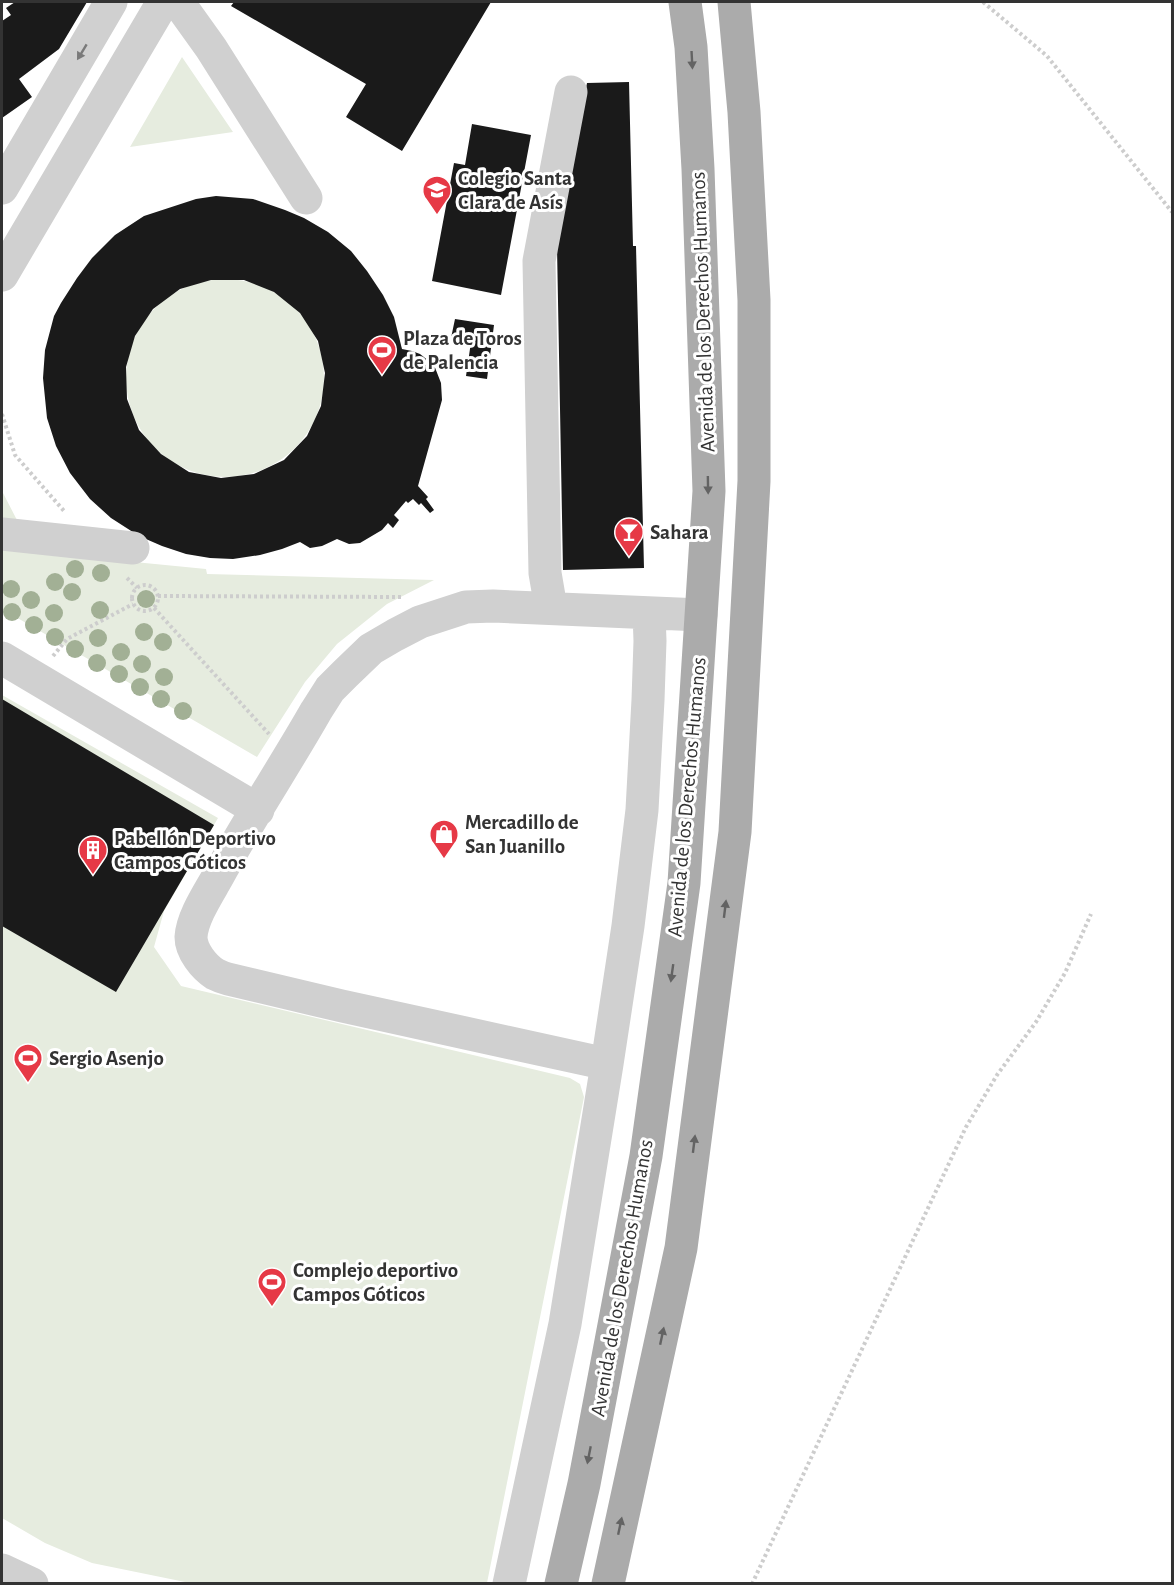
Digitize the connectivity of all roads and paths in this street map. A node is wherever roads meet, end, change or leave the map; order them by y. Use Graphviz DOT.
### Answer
graph roads {
  1 [pos="111,2"];
  2 [pos="163,2"];
  3 [pos="178,2"];
  4 [pos="685,2"];
  5 [pos="734,2"];
  6 [pos="983,2"];
  7 [pos="571,92"];
  8 [pos="2,188"];
  9 [pos="306,198"];
  10 [pos="1173,212"];
  11 [pos="5,260"];
  12 [pos="2,414"];
  13 [pos="2,534"];
  14 [pos="92,544"];
  15 [pos="133,548"];
  16 [pos="137,588"];
  17 [pos="158,596"];
  18 [pos="411,597"];
  19 [pos="133,604"];
  20 [pos="154,608"];
  21 [pos="551,608"];
  22 [pos="649,613"];
  23 [pos="701,615"];
  24 [pos="2,658"];
  25 [pos="36,678"];
  26 [pos="290,757"];
  27 [pos="258,810"];
  28 [pos="1091,914"];
  29 [pos="607,1064"];
  30 [pos="2,1570"];
  31 [pos="32,1584"];
  32 [pos="509,1584"];
  33 [pos="561,1584"];
  34 [pos="608,1584"];
  35 [pos="752,1584"];
  1 -- 8 [label="street, one-way"];
  2 -- 11 [label="street"];
  3 -- 9 [label="street"];
  4 -- 23 [label="main road, Avenida de los Derechos Humanos, one-way"];
  34 -- 5 [label="main road, one-way"];
  6 -- 10 [label="path"];
  7 -- 21 [label="street"];
  12 -- 14 [label="path"];
  13 -- 14 [label="street"];
  14 -- 15 [label="street"];
  14 -- 16 [label="path"];
  16 -- 17 [label="path"];
  16 -- 19 [label="path"];
  17 -- 18 [label="path"];
  17 -- 20 [label="path"];
  19 -- 20 [label="path"];
  19 -- 25 [label="path"];
  20 -- 26 [label="path"];
  21 -- 22 [label="street"];
  21 -- 26 [label="street"];
  22 -- 23 [label="street"];
  22 -- 29 [label="street"];
  23 -- 33 [label="main road, Avenida de los Derechos Humanos, one-way"];
  24 -- 25 [label="street"];
  25 -- 27 [label="street"];
  26 -- 27 [label="street"];
  27 -- 29 [label="street"];
  28 -- 35 [label="path"];
  29 -- 32 [label="street"];
  30 -- 31 [label="street"];
}
